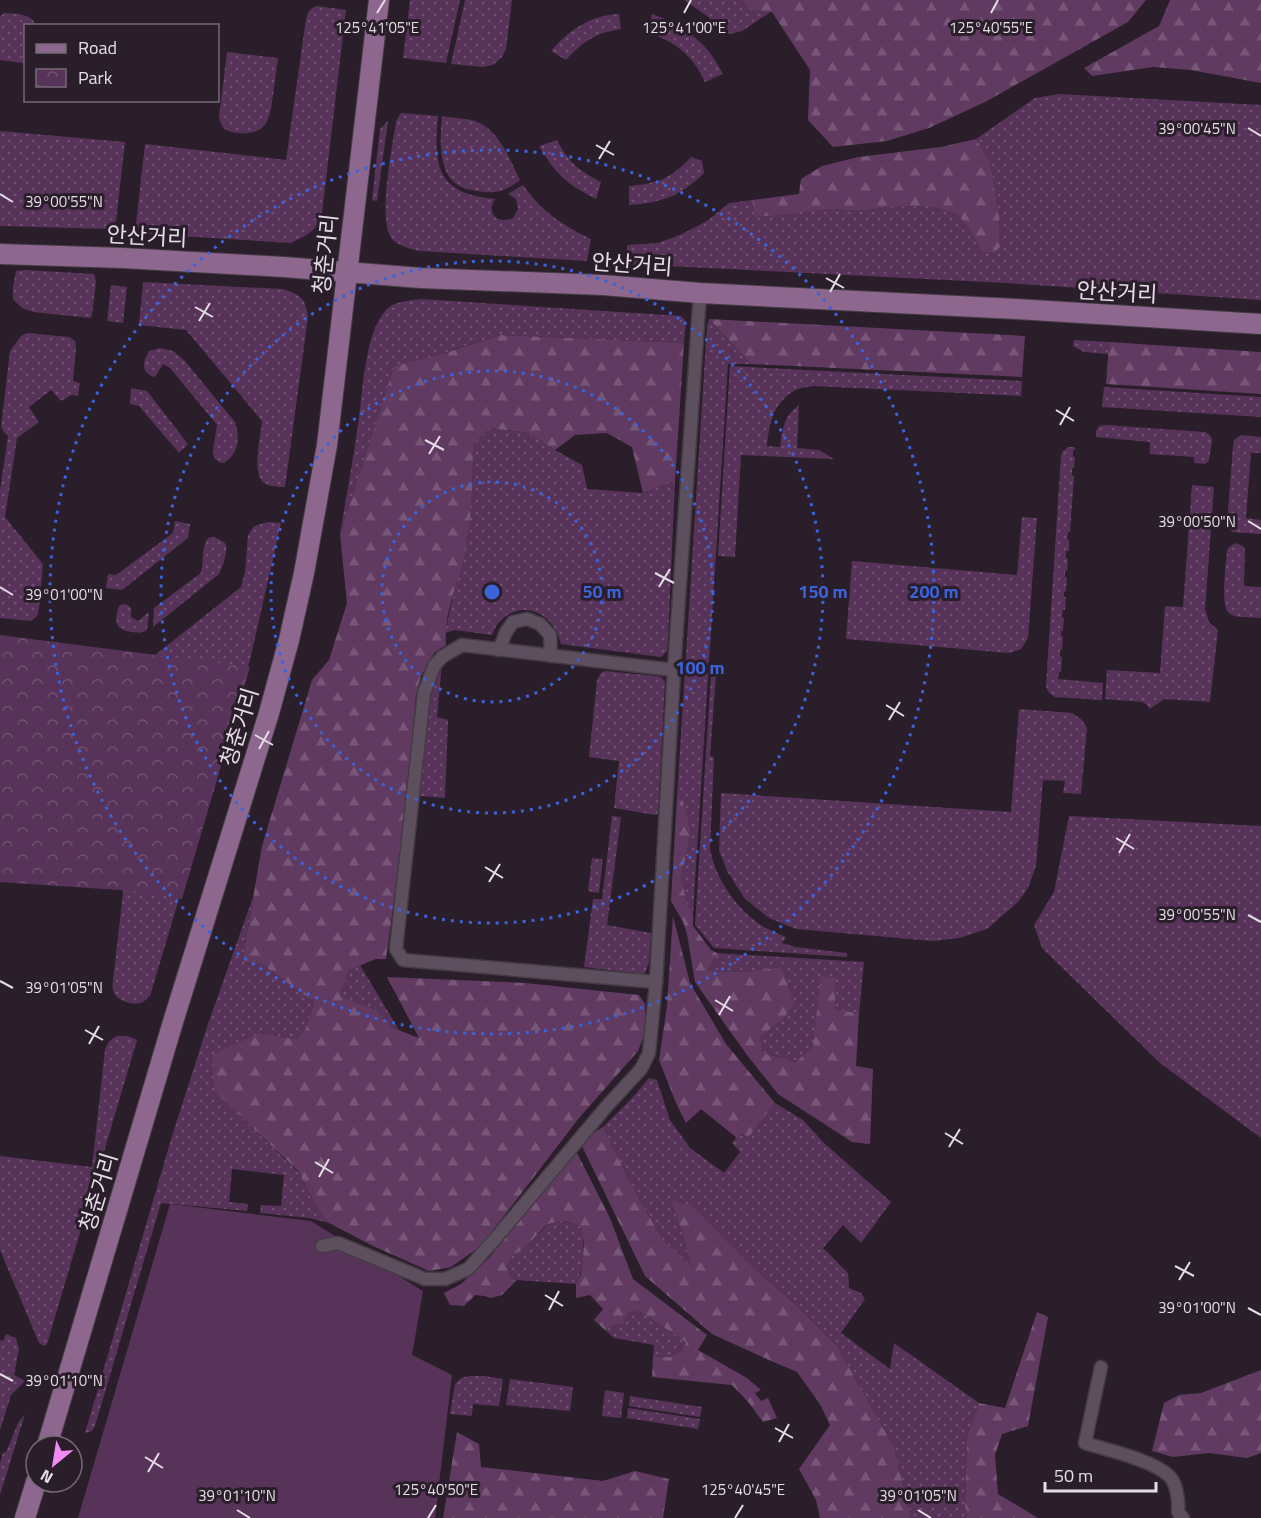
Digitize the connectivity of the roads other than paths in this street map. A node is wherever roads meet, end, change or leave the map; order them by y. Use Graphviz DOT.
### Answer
graph roads {
  1 [pos="379,0"];
  2 [pos="0,254"];
  3 [pos="347,271"];
  4 [pos="700,293"];
  5 [pos="1261,324"];
  6 [pos="499,650"];
  7 [pos="551,656"];
  8 [pos="674,670"];
  9 [pos="656,982"];
  10 [pos="322,1246"];
  11 [pos="1101,1366"];
  12 [pos="51,1434"];
  13 [pos="32,1494"];
  14 [pos="25,1518"];
  15 [pos="1183,1518"];
  1 -- 3 [label="main road, 청춘거리"];
  2 -- 3 [label="main road, 안산거리"];
  3 -- 4 [label="main road, 안산거리"];
  3 -- 12 [label="main road, 청춘거리"];
  4 -- 5 [label="main road, 안산거리"];
  4 -- 8 [label="street"];
  6 -- 7 [label="street"];
  6 -- 7 [label="street"];
  6 -- 9 [label="street"];
  7 -- 8 [label="street"];
  8 -- 9 [label="street"];
  9 -- 10 [label="street"];
  11 -- 15 [label="street"];
  13 -- 14 [label="main road"];
}
